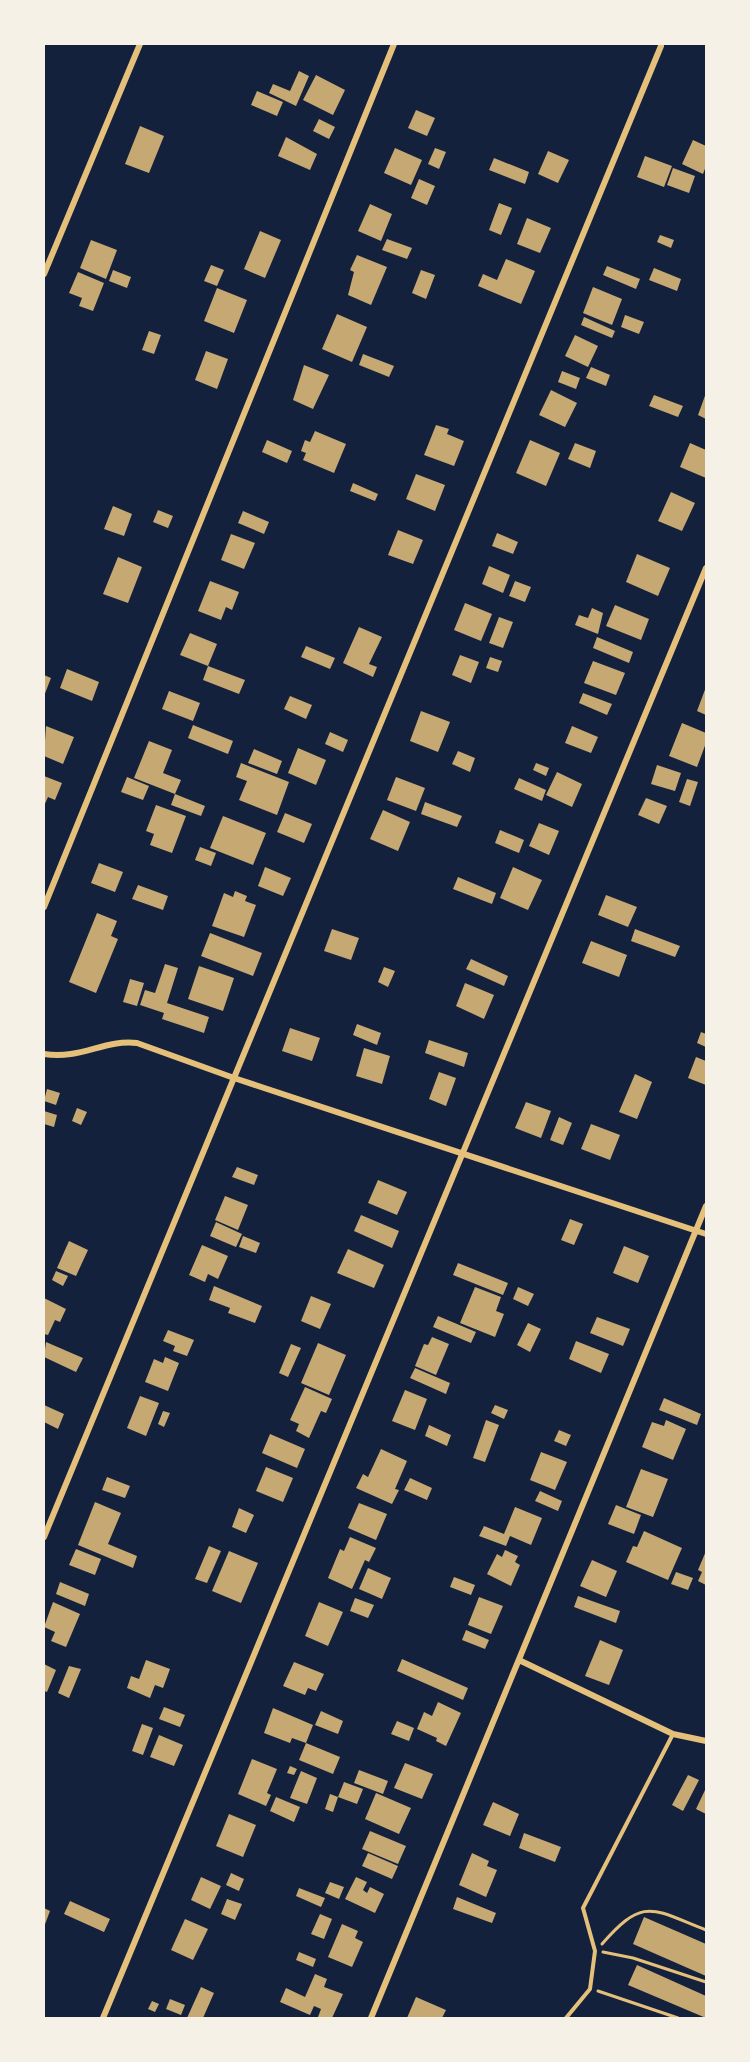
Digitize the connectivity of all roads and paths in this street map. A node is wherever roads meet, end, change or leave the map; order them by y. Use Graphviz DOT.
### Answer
graph roads {
  1 [pos="140,44"];
  2 [pos="394,44"];
  3 [pos="661,46"];
  4 [pos="44,274"];
  5 [pos="706,568"];
  6 [pos="44,907"];
  7 [pos="44,1054"];
  8 [pos="234,1078"];
  9 [pos="462,1153"];
  10 [pos="706,1206"];
  11 [pos="697,1231"];
  12 [pos="706,1234"];
  13 [pos="44,1537"];
  14 [pos="520,1661"];
  15 [pos="673,1734"];
  16 [pos="706,1741"];
  17 [pos="706,1930"];
  18 [pos="595,1951"];
  19 [pos="706,1982"];
  20 [pos="590,1989"];
  21 [pos="104,2019"];
  22 [pos="371,2019"];
  23 [pos="566,2019"];
  24 [pos="678,2019"];
  1 -- 4 [label="street"];
  2 -- 6 [label="street"];
  3 -- 8 [label="street"];
  5 -- 9 [label="street"];
  7 -- 8 [label="street"];
  8 -- 9 [label="street"];
  8 -- 13 [label="street"];
  9 -- 11 [label="street"];
  9 -- 21 [label="street"];
  10 -- 11 [label="street"];
  11 -- 12 [label="street"];
  11 -- 14 [label="street"];
  14 -- 15 [label="street"];
  14 -- 22 [label="street"];
  15 -- 16 [label="street"];
  15 -- 18 [label="lane"];
  17 -- 18 [label="path"];
  18 -- 19 [label="path"];
  18 -- 20 [label="lane"];
  20 -- 23 [label="lane"];
  20 -- 24 [label="path"];
}
